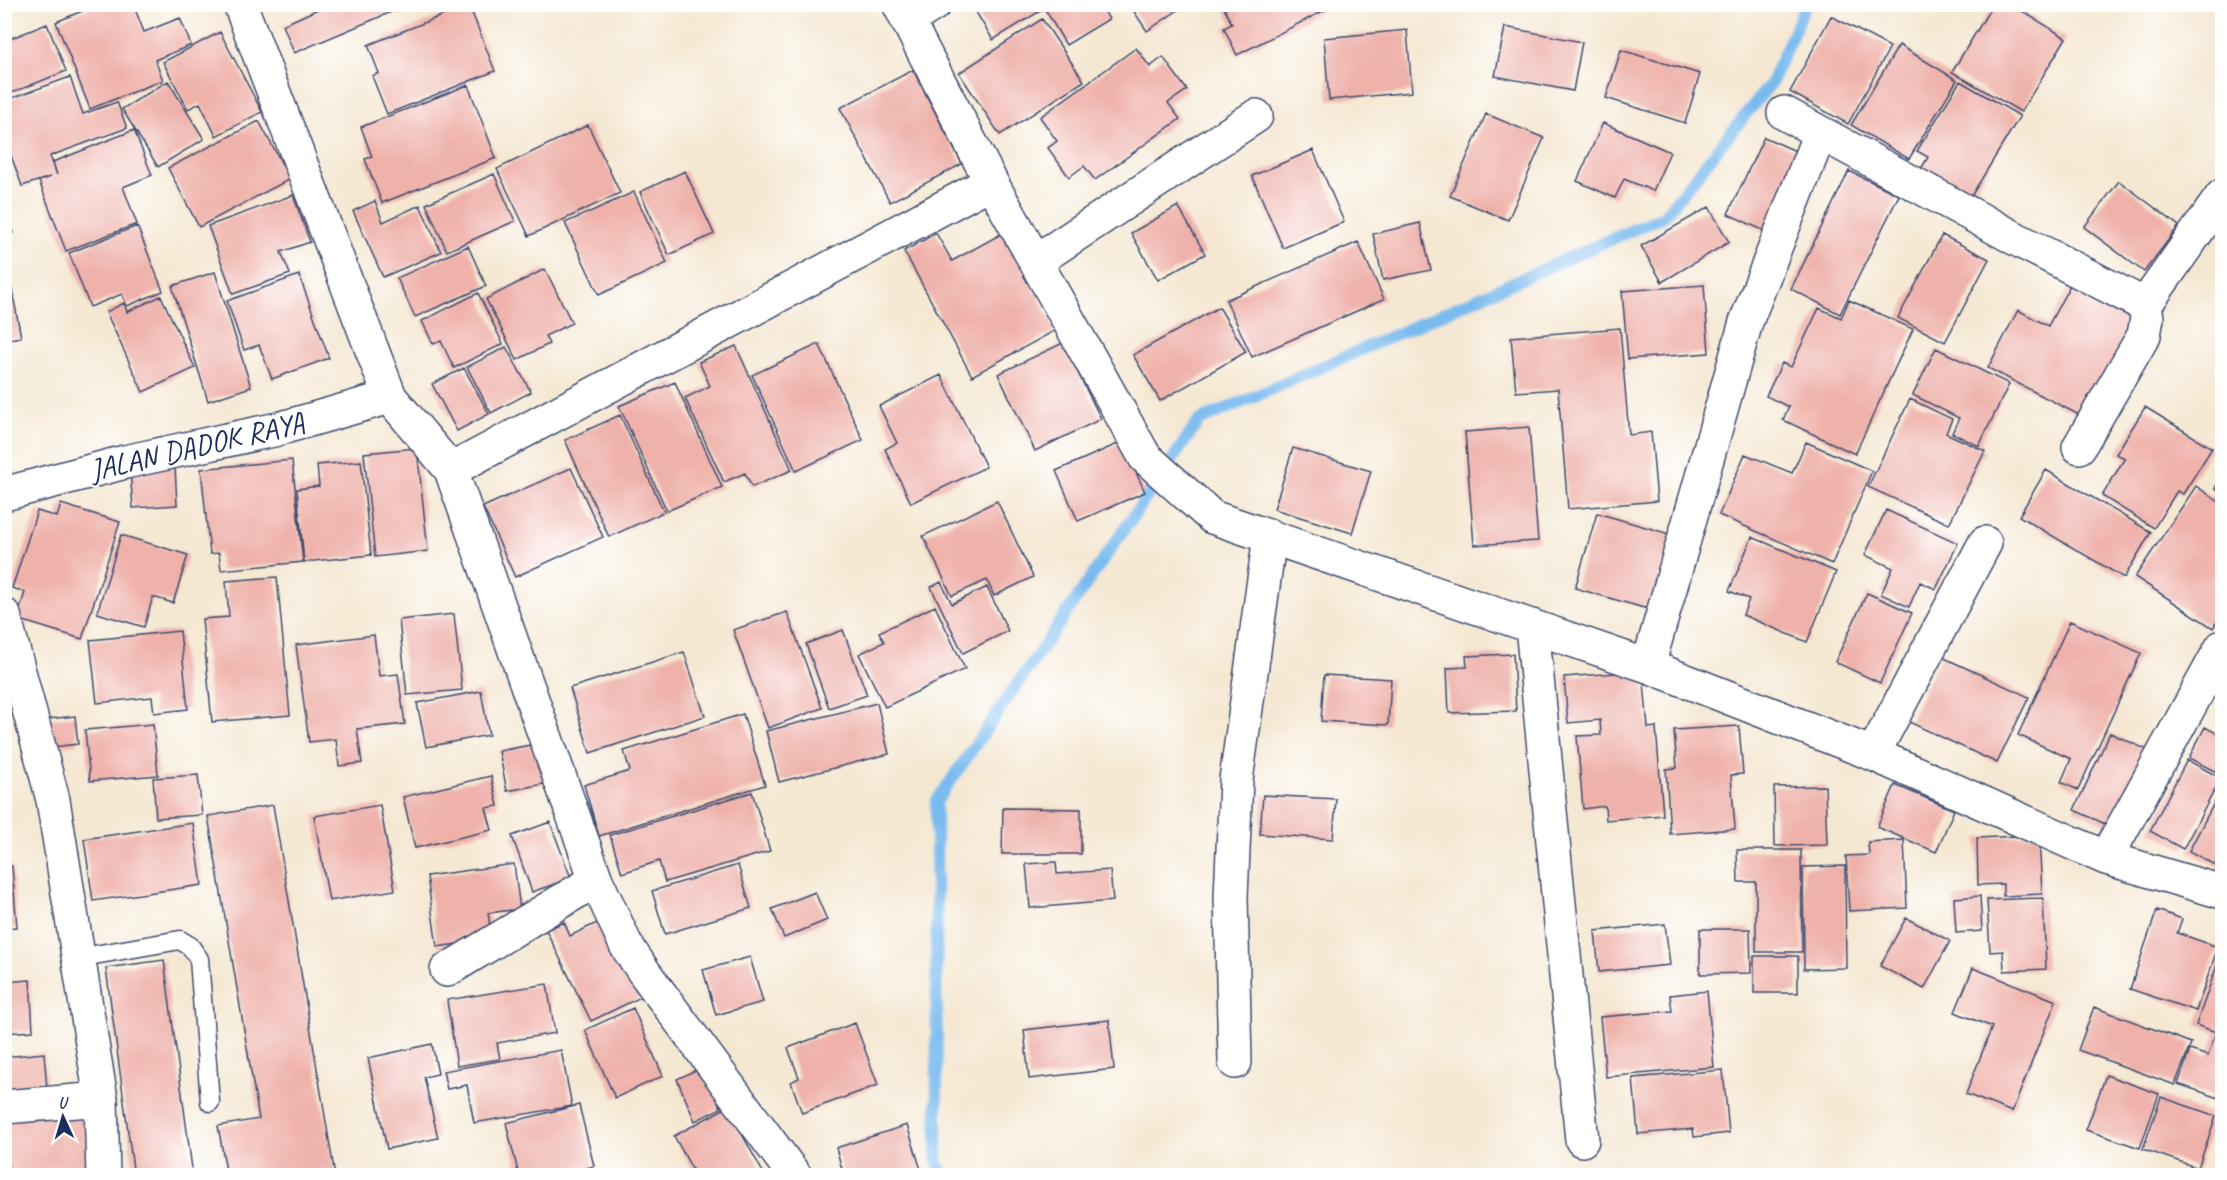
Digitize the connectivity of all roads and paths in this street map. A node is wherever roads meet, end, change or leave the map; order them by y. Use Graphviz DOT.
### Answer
graph roads {
  1 [pos="240,4"];
  2 [pos="914,10"];
  3 [pos="1784,112"];
  4 [pos="1256,116"];
  5 [pos="1820,133"];
  6 [pos="991,182"];
  7 [pos="2223,196"];
  8 [pos="1036,261"];
  9 [pos="2145,305"];
  10 [pos="390,397"];
  11 [pos="2079,447"];
  12 [pos="451,470"];
  13 [pos="4,494"];
  14 [pos="1270,536"];
  15 [pos="1985,543"];
  16 [pos="4,615"];
  17 [pos="1532,626"];
  18 [pos="2223,647"];
  19 [pos="1648,666"];
  20 [pos="1873,754"];
  21 [pos="2106,858"];
  22 [pos="596,879"];
  23 [pos="2223,892"];
  24 [pos="77,958"];
  25 [pos="447,970"];
  26 [pos="1235,1062"];
  27 [pos="101,1099"];
  28 [pos="210,1102"];
  29 [pos="4,1107"];
  30 [pos="1582,1140"];
  31 [pos="103,1176"];
  32 [pos="795,1176"];
  1 -- 10 [label="street"];
  2 -- 6 [label="street"];
  3 -- 5 [label="street"];
  4 -- 8 [label="street"];
  5 -- 9 [label="street"];
  5 -- 19 [label="street"];
  6 -- 8 [label="street"];
  6 -- 12 [label="street"];
  7 -- 9 [label="street"];
  8 -- 14 [label="street"];
  9 -- 11 [label="street"];
  10 -- 12 [label="street"];
  10 -- 13 [label="street, JALAN DADOK RAYA"];
  12 -- 22 [label="street"];
  14 -- 17 [label="street"];
  14 -- 26 [label="street"];
  15 -- 20 [label="street"];
  16 -- 24 [label="street"];
  17 -- 19 [label="street"];
  17 -- 30 [label="street"];
  18 -- 21 [label="street"];
  19 -- 20 [label="street"];
  20 -- 21 [label="street"];
  21 -- 23 [label="street"];
  22 -- 25 [label="street"];
  22 -- 32 [label="street"];
  24 -- 27 [label="street"];
  24 -- 28 [label="lane"];
  27 -- 29 [label="street"];
  27 -- 31 [label="street"];
}
